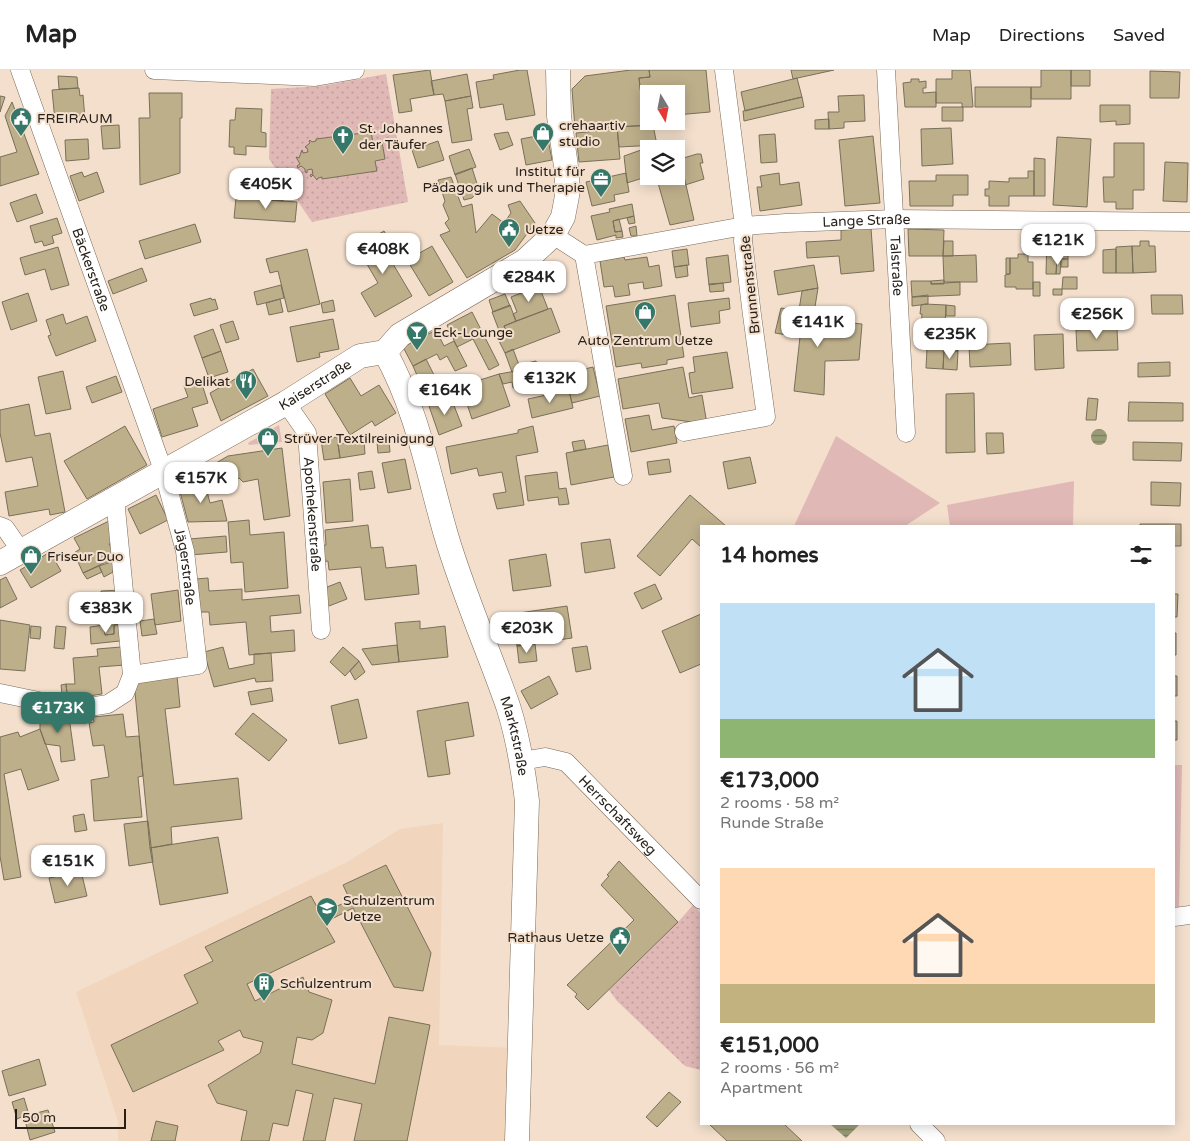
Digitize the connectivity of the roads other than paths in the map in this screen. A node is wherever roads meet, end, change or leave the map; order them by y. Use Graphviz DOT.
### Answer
graph roads {
  1 [pos="20,70"];
  2 [pos="154,70"];
  3 [pos="355,70"];
  4 [pos="558,70"];
  5 [pos="724,70"];
  6 [pos="886,70"];
  7 [pos="895,219"];
  8 [pos="1190,222"];
  9 [pos="744,226"];
  10 [pos="553,235"];
  11 [pos="584,255"];
  12 [pos="385,352"];
  13 [pos="286,403"];
  14 [pos="684,432"];
  15 [pos="906,433"];
  16 [pos="163,470"];
  17 [pos="623,476"];
  18 [pos="115,498"];
  19 [pos="0,526"];
  20 [pos="21,551"];
  21 [pos="0,563"];
  22 [pos="321,630"];
  23 [pos="132,675"];
  24 [pos="0,694"];
  25 [pos="522,761"];
  26 [pos="700,899"];
  27 [pos="1190,915"];
  28 [pos="1175,917"];
  29 [pos="920,1125"];
  30 [pos="517,1141"];
  31 [pos="936,1141"];
  1 -- 16 [label="street, Bäckerstraße"];
  2 -- 3 [label="street"];
  4 -- 10 [label="street"];
  5 -- 9 [label="street, Brunnenstraße"];
  6 -- 7 [label="street, Talstraße"];
  7 -- 8 [label="street, Lange Straße"];
  7 -- 9 [label="street, Lange Straße"];
  7 -- 15 [label="street, Talstraße"];
  9 -- 11 [label="street, Lange Straße"];
  9 -- 14 [label="street, Brunnenstraße"];
  10 -- 11 [label="street"];
  10 -- 12 [label="street"];
  11 -- 17 [label="street"];
  12 -- 13 [label="street, Kaiserstraße"];
  12 -- 25 [label="street, Marktstraße"];
  13 -- 16 [label="street, Kaiserstraße"];
  13 -- 22 [label="street, Apothekenstraße"];
  16 -- 18 [label="street, Kaiserstraße"];
  16 -- 23 [label="street, Jägerstraße"];
  18 -- 20 [label="street, Kaiserstraße"];
  18 -- 23 [label="street"];
  19 -- 20 [label="street"];
  20 -- 21 [label="street, Kaiserstraße"];
  23 -- 24 [label="street"];
  25 -- 26 [label="street, Herrschaftsweg"];
  25 -- 30 [label="street, Marktstraße"];
  27 -- 28 [label="street"];
  29 -- 31 [label="street"];
}
